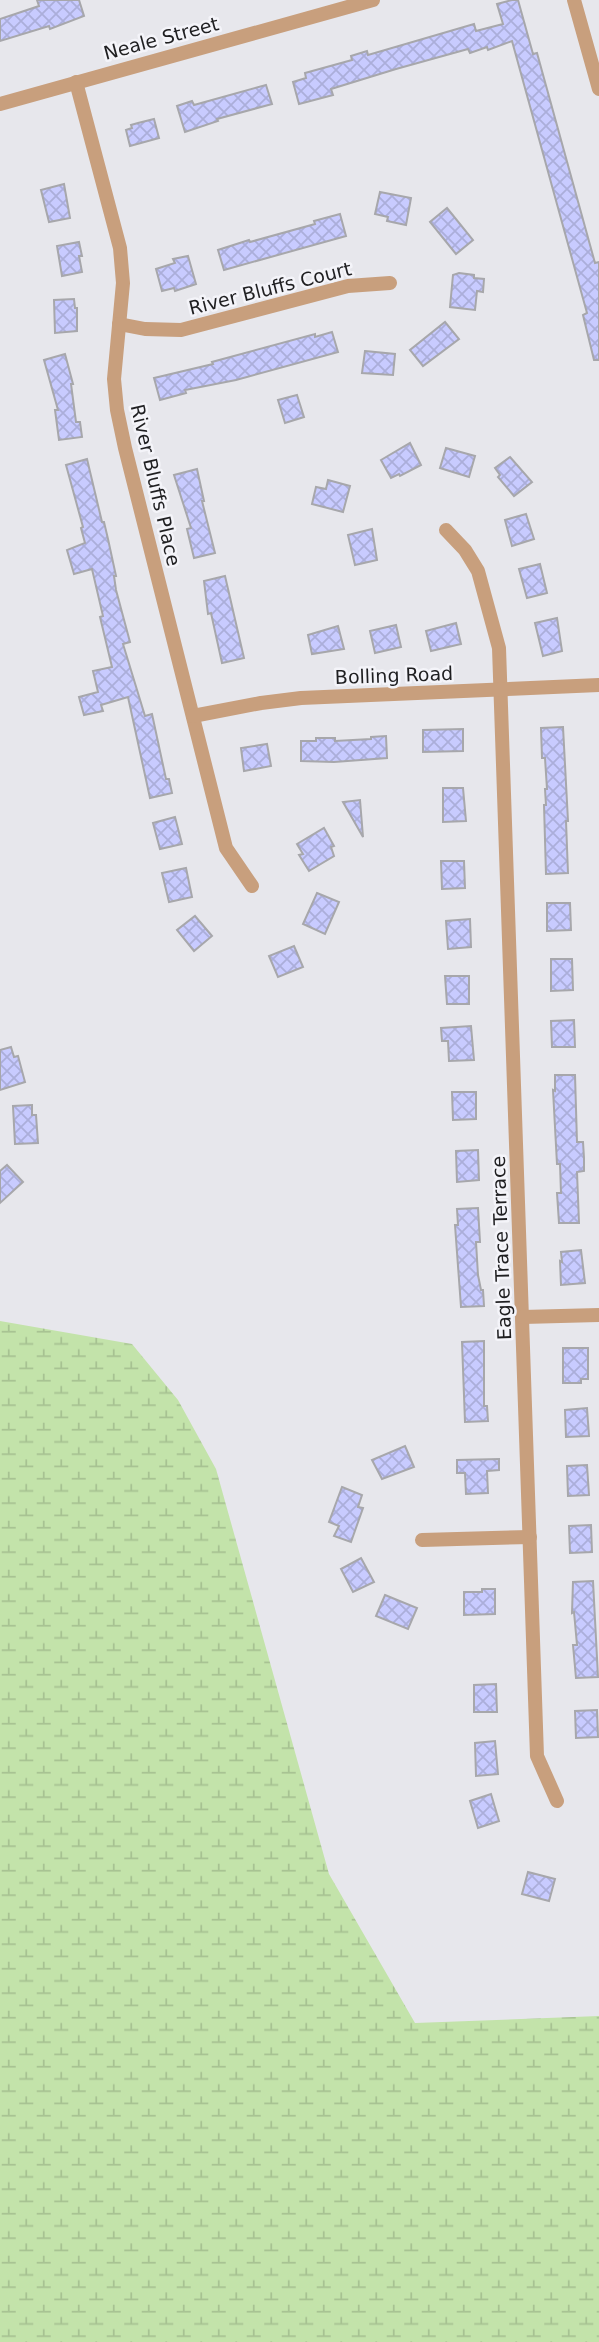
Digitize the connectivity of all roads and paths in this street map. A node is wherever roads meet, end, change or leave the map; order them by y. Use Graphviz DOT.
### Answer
graph roads {
  1 [pos="373,0"];
  2 [pos="574,0"];
  3 [pos="76,82"];
  4 [pos="599,89"];
  5 [pos="0,104"];
  6 [pos="390,283"];
  7 [pos="119,324"];
  8 [pos="446,530"];
  9 [pos="599,685"];
  10 [pos="501,690"];
  11 [pos="193,716"];
  12 [pos="252,886"];
  13 [pos="599,1315"];
  14 [pos="523,1317"];
  15 [pos="530,1537"];
  16 [pos="422,1541"];
  17 [pos="557,1801"];
  1 -- 3 [label="street, Neale Street"];
  2 -- 4 [label="street"];
  3 -- 5 [label="street, Neale Street"];
  3 -- 7 [label="street, River Bluffs Place"];
  6 -- 7 [label="street, River Bluffs Court"];
  7 -- 11 [label="street, River Bluffs Place"];
  8 -- 10 [label="street, Eagle Trace Terrace"];
  9 -- 10 [label="street, Bolling Road"];
  10 -- 11 [label="street, Bolling Road"];
  10 -- 14 [label="street, Eagle Trace Terrace"];
  11 -- 12 [label="street, River Bluffs Place"];
  13 -- 14 [label="street"];
  14 -- 15 [label="street, Eagle Trace Terrace"];
  15 -- 16 [label="street"];
  15 -- 17 [label="street, Eagle Trace Terrace"];
}
